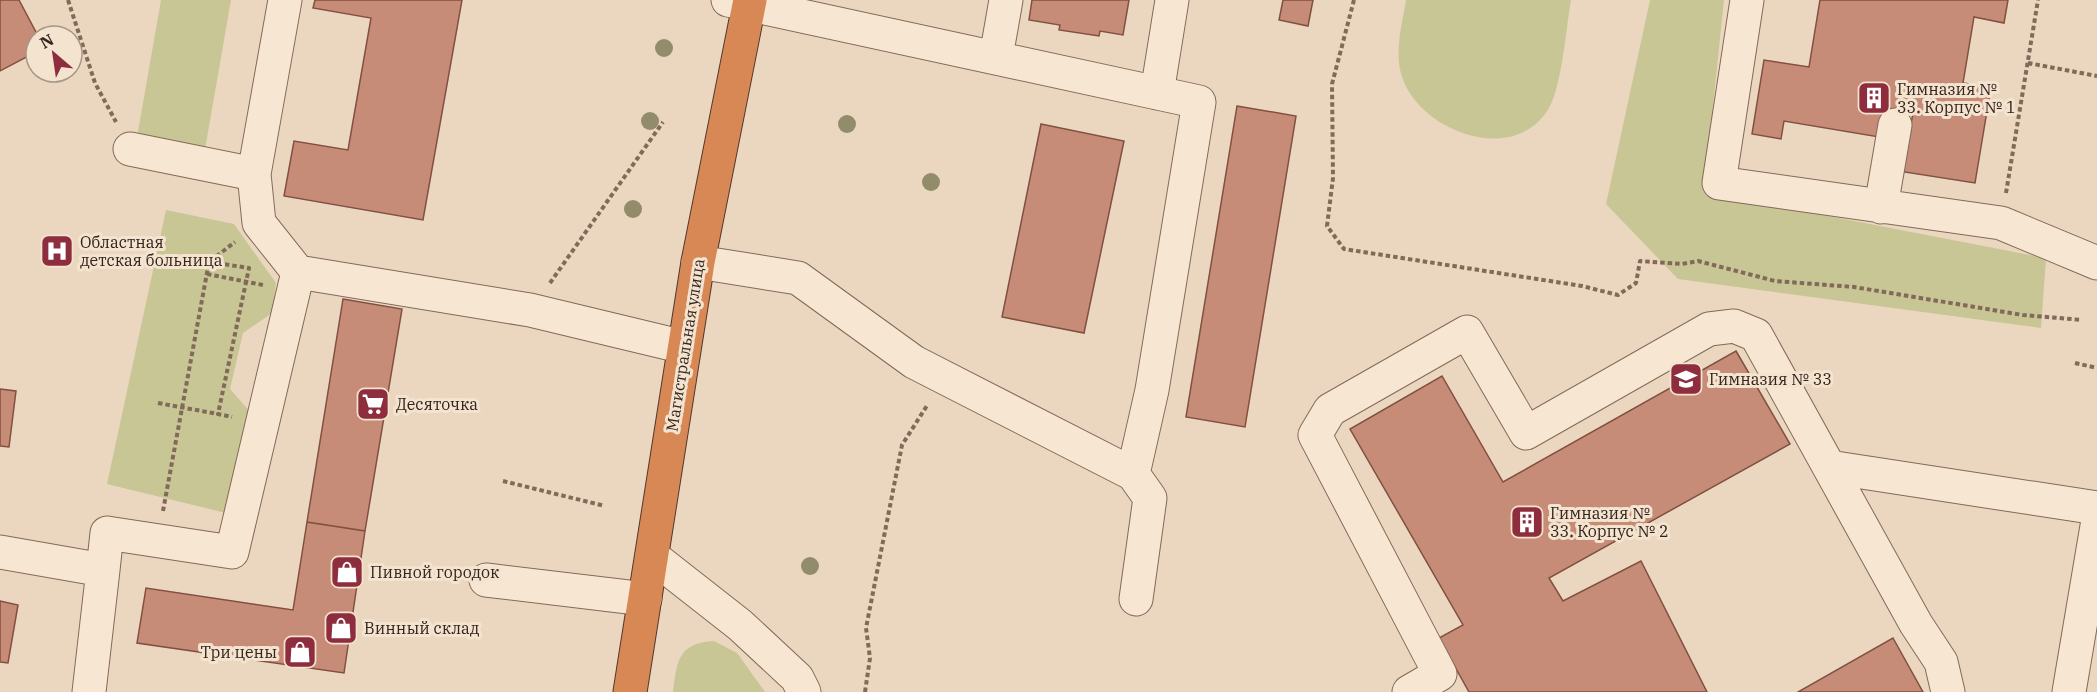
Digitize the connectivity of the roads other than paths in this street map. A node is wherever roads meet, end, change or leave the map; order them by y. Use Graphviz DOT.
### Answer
graph roads {
  1 [pos="285,0"];
  2 [pos="1006,0"];
  3 [pos="1172,0"];
  4 [pos="1747,0"];
  5 [pos="742,2"];
  6 [pos="996,57"];
  7 [pos="1157,93"];
  8 [pos="1895,125"];
  9 [pos="130,149"];
  10 [pos="254,174"];
  11 [pos="1881,207"];
  12 [pos="698,262"];
  13 [pos="2097,263"];
  14 [pos="296,282"];
  15 [pos="684,347"];
  16 [pos="1829,467"];
  17 [pos="1133,474"];
  18 [pos="2097,508"];
  19 [pos="2097,526"];
  20 [pos="0,552"];
  21 [pos="652,556"];
  22 [pos="103,570"];
  23 [pos="486,580"];
  24 [pos="645,599"];
  25 [pos="1136,599"];
  26 [pos="89,692"];
  27 [pos="630,692"];
  28 [pos="804,692"];
  29 [pos="1409,692"];
  30 [pos="1948,692"];
  31 [pos="2069,692"];
  1 -- 10 [label="street"];
  2 -- 6 [label="street"];
  3 -- 7 [label="street"];
  4 -- 11 [label="street"];
  5 -- 6 [label="street"];
  5 -- 12 [label="highway, Магистральная улица"];
  6 -- 7 [label="street"];
  7 -- 17 [label="street"];
  8 -- 11 [label="street"];
  9 -- 10 [label="street"];
  10 -- 14 [label="street"];
  11 -- 13 [label="street"];
  12 -- 15 [label="highway, Магистральная улица"];
  12 -- 17 [label="street"];
  14 -- 15 [label="street"];
  14 -- 22 [label="street"];
  15 -- 21 [label="highway, Магистральная улица"];
  16 -- 18 [label="street"];
  16 -- 29 [label="street"];
  16 -- 30 [label="street"];
  17 -- 25 [label="street"];
  19 -- 31 [label="street"];
  20 -- 22 [label="street"];
  21 -- 24 [label="highway, Магистральная улица"];
  21 -- 28 [label="street"];
  22 -- 26 [label="street"];
  23 -- 24 [label="street"];
  24 -- 27 [label="highway, Магистральная улица"];
}
